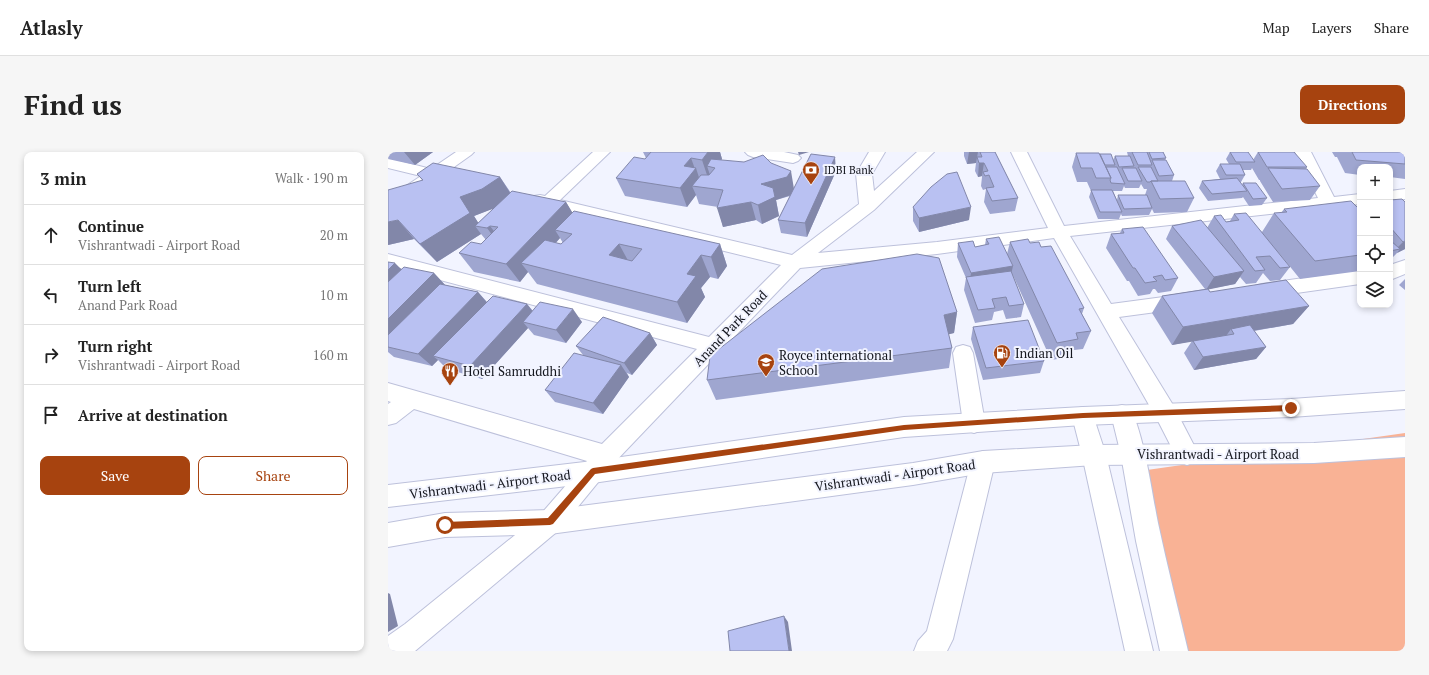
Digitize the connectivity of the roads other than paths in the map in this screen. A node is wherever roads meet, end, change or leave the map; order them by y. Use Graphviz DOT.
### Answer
graph roads {
  1 [pos="466,152"];
  2 [pos="602,152"];
  3 [pos="754,152"];
  4 [pos="926,152"];
  5 [pos="1019,152"];
  6 [pos="1302,152"];
  7 [pos="877,154"];
  8 [pos="793,158"];
  9 [pos="388,163"];
  10 [pos="434,174"];
  11 [pos="464,182"];
  12 [pos="1405,194"];
  13 [pos="526,196"];
  14 [pos="1393,196"];
  15 [pos="1357,199"];
  16 [pos="548,202"];
  17 [pos="1329,203"];
  18 [pos="388,206"];
  19 [pos="868,206"];
  20 [pos="1059,232"];
  21 [pos="1357,233"];
  22 [pos="388,260"];
  23 [pos="795,262"];
  24 [pos="1405,266"];
  25 [pos="1392,272"];
  26 [pos="1357,277"];
  27 [pos="1241,294"];
  28 [pos="1202,299"];
  29 [pos="1106,312"];
  30 [pos="713,346"];
  31 [pos="963,353"];
  32 [pos="388,392"];
  33 [pos="411,399"];
  34 [pos="1405,400"];
  35 [pos="1165,412"];
  36 [pos="1122,414"];
  37 [pos="388,416"];
  38 [pos="1083,416"];
  39 [pos="974,423"];
  40 [pos="1405,447"];
  41 [pos="1094,454"];
  42 [pos="1133,454"];
  43 [pos="1187,454"];
  44 [pos="983,462"];
  45 [pos="600,464"];
  46 [pos="388,496"];
  47 [pos="550,522"];
  48 [pos="388,536"];
  49 [pos="391,651"];
  50 [pos="928,651"];
  51 [pos="1139,651"];
  52 [pos="1174,651"];
  1 -- 10 [label="street"];
  2 -- 16 [label="street"];
  3 -- 8 [label="street"];
  4 -- 19 [label="street, Anand Park Road"];
  5 -- 20 [label="street"];
  6 -- 17 [label="street"];
  7 -- 19 [label="street"];
  9 -- 10 [label="street"];
  10 -- 11 [label="street"];
  10 -- 18 [label="street"];
  12 -- 14 [label="street"];
  13 -- 16 [label="street"];
  15 -- 17 [label="street"];
  16 -- 23 [label="street"];
  17 -- 20 [label="street"];
  17 -- 21 [label="street"];
  19 -- 23 [label="street, Anand Park Road"];
  20 -- 23 [label="street"];
  20 -- 29 [label="street"];
  22 -- 30 [label="street"];
  23 -- 30 [label="street, Anand Park Road"];
  24 -- 25 [label="street"];
  26 -- 27 [label="street"];
  28 -- 29 [label="street"];
  29 -- 35 [label="street"];
  30 -- 45 [label="street, Anand Park Road"];
  31 -- 39 [label="street"];
  32 -- 33 [label="street"];
  33 -- 37 [label="street"];
  33 -- 45 [label="street"];
  34 -- 35 [label="street, Vishrantwadi - Airport Road"];
  35 -- 36 [label="street, Vishrantwadi - Airport Road"];
  35 -- 43 [label="street"];
  36 -- 38 [label="street, Vishrantwadi - Airport Road"];
  36 -- 42 [label="street"];
  38 -- 39 [label="street, Vishrantwadi - Airport Road"];
  38 -- 41 [label="street"];
  39 -- 45 [label="street, Vishrantwadi - Airport Road"];
  40 -- 43 [label="street, Vishrantwadi - Airport Road"];
  41 -- 42 [label="street, Vishrantwadi - Airport Road"];
  41 -- 44 [label="street, Vishrantwadi - Airport Road"];
  41 -- 51 [label="street"];
  42 -- 43 [label="street, Vishrantwadi - Airport Road"];
  42 -- 52 [label="street"];
  44 -- 47 [label="street, Vishrantwadi - Airport Road"];
  44 -- 50 [label="street"];
  45 -- 46 [label="street, Vishrantwadi - Airport Road"];
  45 -- 47 [label="street, Anand Park Road"];
  47 -- 48 [label="street, Vishrantwadi - Airport Road"];
  47 -- 49 [label="street, Anand Park Road"];
}
